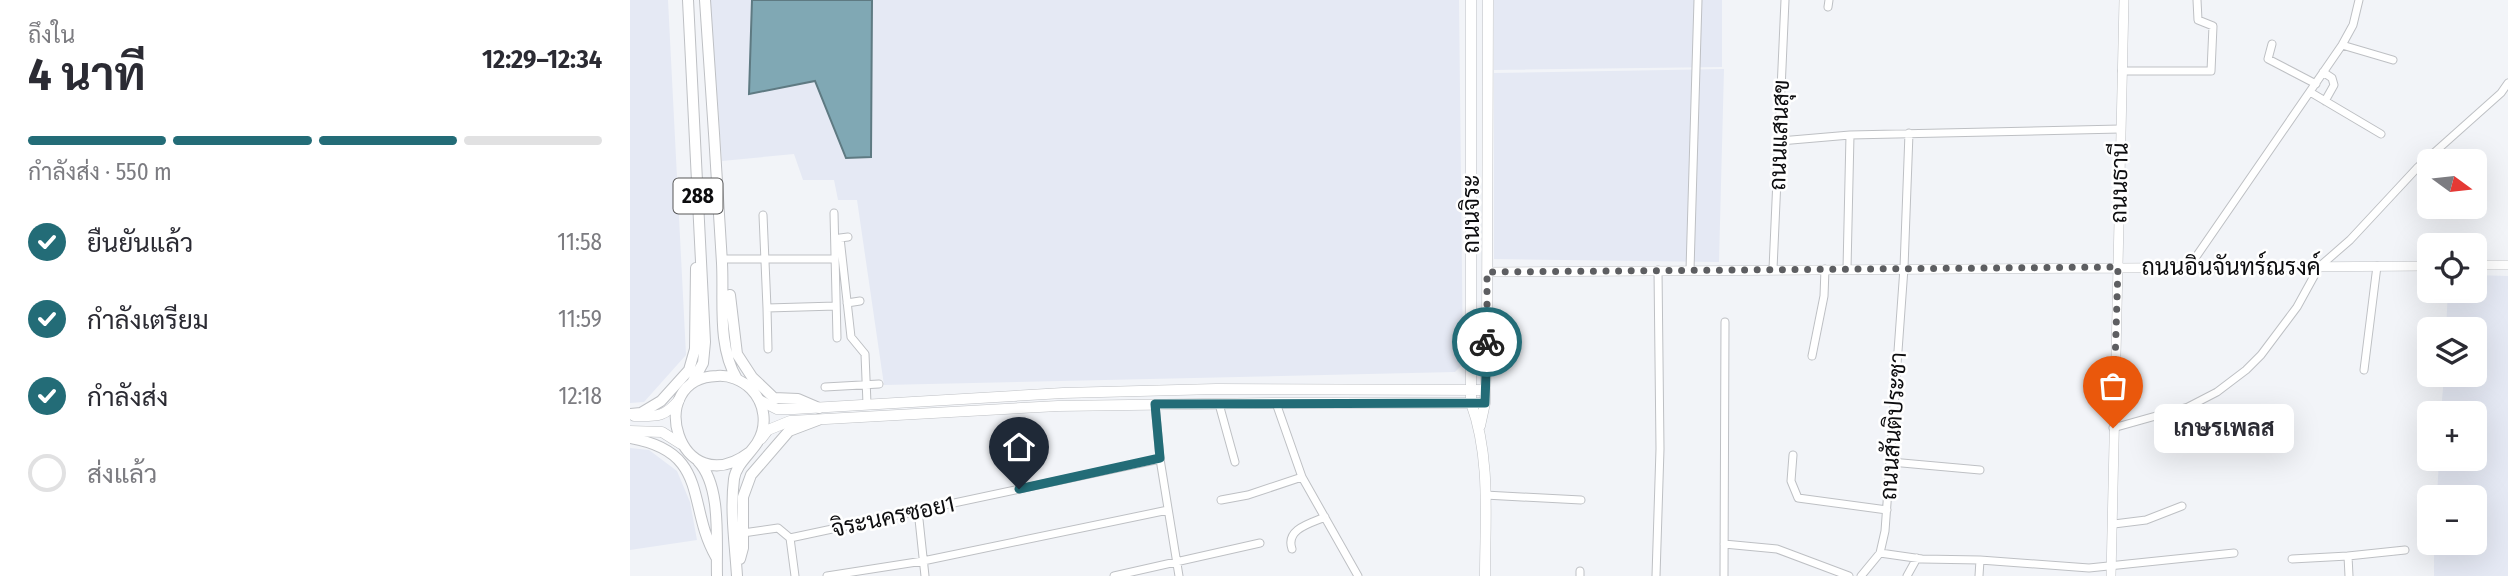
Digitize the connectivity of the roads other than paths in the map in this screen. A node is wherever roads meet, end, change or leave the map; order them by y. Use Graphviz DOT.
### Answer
graph roads {
  1 [pos="688,0"];
  2 [pos="705,0"];
  3 [pos="1698,0"];
  4 [pos="1785,0"];
  5 [pos="2124,0"];
  6 [pos="2197,0"];
  7 [pos="2359,0"];
  8 [pos="1471,1"];
  9 [pos="1488,1"];
  10 [pos="1488,19"];
  11 [pos="1472,20"];
  12 [pos="2272,44"];
  13 [pos="2342,46"];
  14 [pos="2393,60"];
  15 [pos="2122,71"];
  16 [pos="2323,72"];
  17 [pos="2508,83"];
  18 [pos="2316,84"];
  19 [pos="2310,92"];
  20 [pos="2325,101"];
  21 [pos="2120,129"];
  22 [pos="1909,134"];
  23 [pos="2381,134"];
  24 [pos="1850,135"];
  25 [pos="1780,141"];
  26 [pos="834,213"];
  27 [pos="763,215"];
  28 [pos="700,235"];
  29 [pos="848,237"];
  30 [pos="766,259"];
  31 [pos="834,259"];
  32 [pos="722,260"];
  33 [pos="2487,265"];
  34 [pos="2508,265"];
  35 [pos="2377,266"];
  36 [pos="2417,266"];
  37 [pos="2118,267"];
  38 [pos="2189,267"];
  39 [pos="2319,267"];
  40 [pos="1904,268"];
  41 [pos="1773,269"];
  42 [pos="1825,269"];
  43 [pos="1847,269"];
  44 [pos="1658,270"];
  45 [pos="1690,270"];
  46 [pos="1487,272"];
  47 [pos="860,301"];
  48 [pos="847,303"];
  49 [pos="836,306"];
  50 [pos="767,308"];
  51 [pos="1725,322"];
  52 [pos="837,338"];
  53 [pos="768,349"];
  54 [pos="1812,356"];
  55 [pos="2364,370"];
  56 [pos="737,379"];
  57 [pos="879,384"];
  58 [pos="867,385"];
  59 [pos="825,387"];
  60 [pos="1471,389"];
  61 [pos="1485,390"];
  62 [pos="685,391"];
  63 [pos="759,400"];
  64 [pos="1276,402"];
  65 [pos="1471,403"];
  66 [pos="1485,403"];
  67 [pos="867,404"];
  68 [pos="1155,404"];
  69 [pos="1219,404"];
  70 [pos="820,408"];
  71 [pos="630,415"];
  72 [pos="818,420"];
  73 [pos="1480,426"];
  74 [pos="2113,428"];
  75 [pos="630,431"];
  76 [pos="630,438"];
  77 [pos="758,442"];
  78 [pos="681,444"];
  79 [pos="750,452"];
  80 [pos="1793,454"];
  81 [pos="695,458"];
  82 [pos="1160,458"];
  83 [pos="1235,462"];
  84 [pos="1891,462"];
  85 [pos="1980,470"];
  86 [pos="1302,477"];
  87 [pos="1485,495"];
  88 [pos="1221,500"];
  89 [pos="1581,500"];
  90 [pos="2182,506"];
  91 [pos="918,510"];
  92 [pos="1168,510"];
  93 [pos="1887,510"];
  94 [pos="1325,517"];
  95 [pos="2114,524"];
  96 [pos="743,533"];
  97 [pos="790,538"];
  98 [pos="1260,543"];
  99 [pos="1724,544"];
  100 [pos="1292,549"];
  101 [pos="2405,550"];
  102 [pos="1880,553"];
  103 [pos="2235,553"];
  104 [pos="2348,556"];
  105 [pos="716,557"];
  106 [pos="1917,558"];
  107 [pos="2292,559"];
  108 [pos="923,561"];
  109 [pos="1980,561"];
  110 [pos="1176,562"];
  111 [pos="2111,572"];
  112 [pos="717,576"];
  113 [pos="737,576"];
  114 [pos="795,576"];
  115 [pos="827,576"];
  116 [pos="925,576"];
  117 [pos="1114,576"];
  118 [pos="1179,576"];
  119 [pos="1358,576"];
  120 [pos="1485,576"];
  121 [pos="1656,576"];
  122 [pos="1724,576"];
  123 [pos="1849,576"];
  124 [pos="1861,576"];
  125 [pos="1907,576"];
  126 [pos="1979,576"];
  127 [pos="2349,576"];
  1 -- 28 [label="main road, 288"];
  2 -- 32 [label="main road, 288"];
  3 -- 45 [label="street"];
  4 -- 25 [label="street, ถนนแสนสุข"];
  5 -- 15 [label="street, ถนนธานี"];
  6 -- 15 [label="street"];
  7 -- 13 [label="street"];
  8 -- 9 [label="main road"];
  8 -- 11 [label="main road, ถนนจิระ"];
  9 -- 10 [label="main road, ถนนจิระ"];
  10 -- 11 [label="main road"];
  10 -- 46 [label="main road, ถนนจิระ"];
  11 -- 60 [label="main road, ถนนจิระ"];
  12 -- 18 [label="street"];
  13 -- 14 [label="street"];
  13 -- 16 [label="street"];
  15 -- 21 [label="street, ถนนธานี"];
  16 -- 18 [label="street"];
  16 -- 20 [label="street"];
  17 -- 39 [label="street"];
  18 -- 19 [label="street"];
  19 -- 20 [label="street"];
  19 -- 38 [label="street"];
  20 -- 23 [label="street"];
  21 -- 22 [label="street"];
  21 -- 37 [label="street, ถนนธานี"];
  22 -- 24 [label="street"];
  22 -- 40 [label="street, ถนนสันติประชา"];
  24 -- 25 [label="street"];
  24 -- 43 [label="street"];
  25 -- 41 [label="street, ถนนแสนสุข"];
  26 -- 31 [label="street"];
  27 -- 30 [label="street"];
  28 -- 62 [label="main road, 288"];
  28 -- 71 [label="main road"];
  29 -- 48 [label="street"];
  30 -- 31 [label="street"];
  30 -- 32 [label="street"];
  30 -- 50 [label="street"];
  31 -- 49 [label="street"];
  32 -- 56 [label="main road, 288"];
  32 -- 70 [label="main road"];
  33 -- 34 [label="street"];
  35 -- 36 [label="street, ถนนอินจันทร์ณรงค์"];
  35 -- 39 [label="street, ถนนอินจันทร์ณรงค์"];
  35 -- 55 [label="street"];
  37 -- 38 [label="street, ถนนอินจันทร์ณรงค์"];
  37 -- 40 [label="street, ถนนอินจันทร์ณรงค์"];
  37 -- 74 [label="street, ถนนธานี"];
  38 -- 39 [label="street, ถนนอินจันทร์ณรงค์"];
  39 -- 74 [label="street"];
  40 -- 43 [label="street, ถนนอินจันทร์ณรงค์"];
  40 -- 84 [label="street, ถนนสันติประชา"];
  41 -- 42 [label="street, ถนนอินจันทร์ณรงค์"];
  41 -- 45 [label="street, ถนนอินจันทร์ณรงค์"];
  42 -- 43 [label="street, ถนนอินจันทร์ณรงค์"];
  42 -- 54 [label="street"];
  44 -- 45 [label="street, ถนนอินจันทร์ณรงค์"];
  44 -- 46 [label="street, ถนนอินจันทร์ณรงค์"];
  44 -- 121 [label="street"];
  46 -- 61 [label="main road, ถนนจิระ"];
  47 -- 48 [label="street"];
  48 -- 58 [label="street"];
  49 -- 50 [label="street"];
  49 -- 52 [label="street"];
  50 -- 53 [label="street"];
  51 -- 99 [label="street"];
  56 -- 62 [label="main road"];
  56 -- 63 [label="main road"];
  57 -- 58 [label="street"];
  58 -- 59 [label="street"];
  58 -- 67 [label="street"];
  60 -- 61 [label="main road"];
  60 -- 65 [label="main road, ถนนจิระ"];
  60 -- 67 [label="main road"];
  61 -- 66 [label="main road, ถนนจิระ"];
  62 -- 71 [label="main road"];
  62 -- 78 [label="main road"];
  63 -- 70 [label="main road"];
  63 -- 77 [label="main road"];
  64 -- 65 [label="main road"];
  64 -- 69 [label="main road"];
  64 -- 86 [label="street"];
  65 -- 66 [label="main road"];
  65 -- 73 [label="main road, ถนนจิระ"];
  66 -- 73 [label="main road, ถนนจิระ"];
  67 -- 70 [label="main road"];
  68 -- 69 [label="main road"];
  68 -- 72 [label="main road"];
  68 -- 82 [label="street"];
  69 -- 83 [label="street"];
  72 -- 77 [label="main road"];
  72 -- 96 [label="main road"];
  73 -- 87 [label="main road, ถนนจิระ"];
  74 -- 95 [label="street, ถนนธานี"];
  75 -- 78 [label="main road"];
  76 -- 105 [label="main road"];
  77 -- 79 [label="main road"];
  78 -- 81 [label="main road"];
  79 -- 81 [label="main road"];
  79 -- 113 [label="main road"];
  80 -- 93 [label="street"];
  81 -- 105 [label="main road"];
  82 -- 91 [label="street, จิระนครซอย1"];
  82 -- 92 [label="street"];
  84 -- 85 [label="street"];
  84 -- 93 [label="street, ถนนสันติประชา"];
  86 -- 88 [label="street"];
  86 -- 94 [label="street"];
  87 -- 89 [label="street"];
  87 -- 120 [label="main road, ถนนจิระ"];
  90 -- 95 [label="street"];
  91 -- 97 [label="street, จิระนครซอย1"];
  91 -- 108 [label="street"];
  92 -- 108 [label="street"];
  92 -- 110 [label="street"];
  93 -- 102 [label="street, ถนนสันติประชา"];
  94 -- 100 [label="street"];
  94 -- 119 [label="street"];
  95 -- 111 [label="street, ถนนธานี"];
  96 -- 97 [label="street"];
  96 -- 113 [label="main road"];
  97 -- 114 [label="street"];
  98 -- 110 [label="street"];
  99 -- 122 [label="street"];
  99 -- 123 [label="street"];
  101 -- 104 [label="street"];
  102 -- 106 [label="street"];
  102 -- 124 [label="street"];
  103 -- 111 [label="street"];
  104 -- 107 [label="street"];
  104 -- 127 [label="street"];
  105 -- 112 [label="main road"];
  106 -- 109 [label="street"];
  106 -- 125 [label="street"];
  108 -- 115 [label="street"];
  108 -- 116 [label="street"];
  109 -- 111 [label="street"];
  109 -- 126 [label="street"];
  110 -- 117 [label="street"];
  110 -- 118 [label="street"];
}
